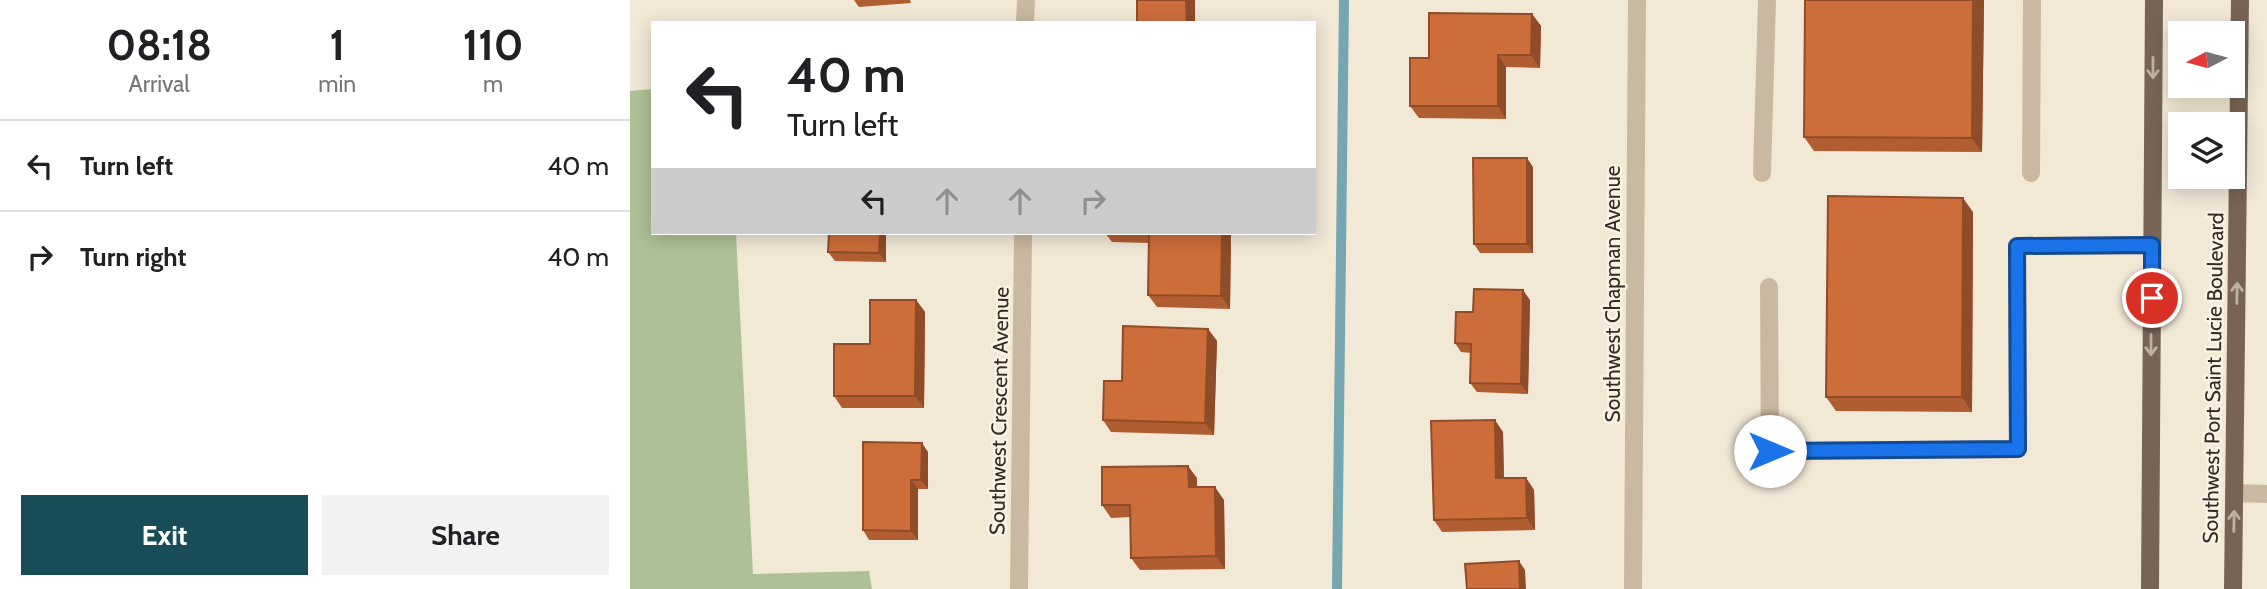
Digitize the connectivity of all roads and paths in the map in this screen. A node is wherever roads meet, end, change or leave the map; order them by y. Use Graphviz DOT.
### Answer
graph roads {
  1 [pos="1026,0"];
  2 [pos="1637,0"];
  3 [pos="1767,0"];
  4 [pos="2032,0"];
  5 [pos="2154,0"];
  6 [pos="2240,0"];
  7 [pos="1025,21"];
  8 [pos="1762,173"];
  9 [pos="2031,173"];
  10 [pos="1023,235"];
  11 [pos="2152,245"];
  12 [pos="1769,287"];
  13 [pos="2234,493"];
  14 [pos="2267,494"];
  15 [pos="1019,589"];
  16 [pos="1633,589"];
  17 [pos="2150,589"];
  18 [pos="2233,589"];
  1 -- 7 [label="street"];
  2 -- 16 [label="street, Southwest Chapman Avenue"];
  3 -- 8 [label="street"];
  4 -- 9 [label="street"];
  5 -- 11 [label="main road, one-way"];
  13 -- 6 [label="main road, Southwest Port Saint Lucie Boulevard, one-way"];
  10 -- 15 [label="street, Southwest Crescent Avenue"];
  11 -- 12 [label="street"];
  11 -- 17 [label="main road, one-way"];
  13 -- 14 [label="street"];
  18 -- 13 [label="main road, Southwest Port Saint Lucie Boulevard, one-way"];
}
